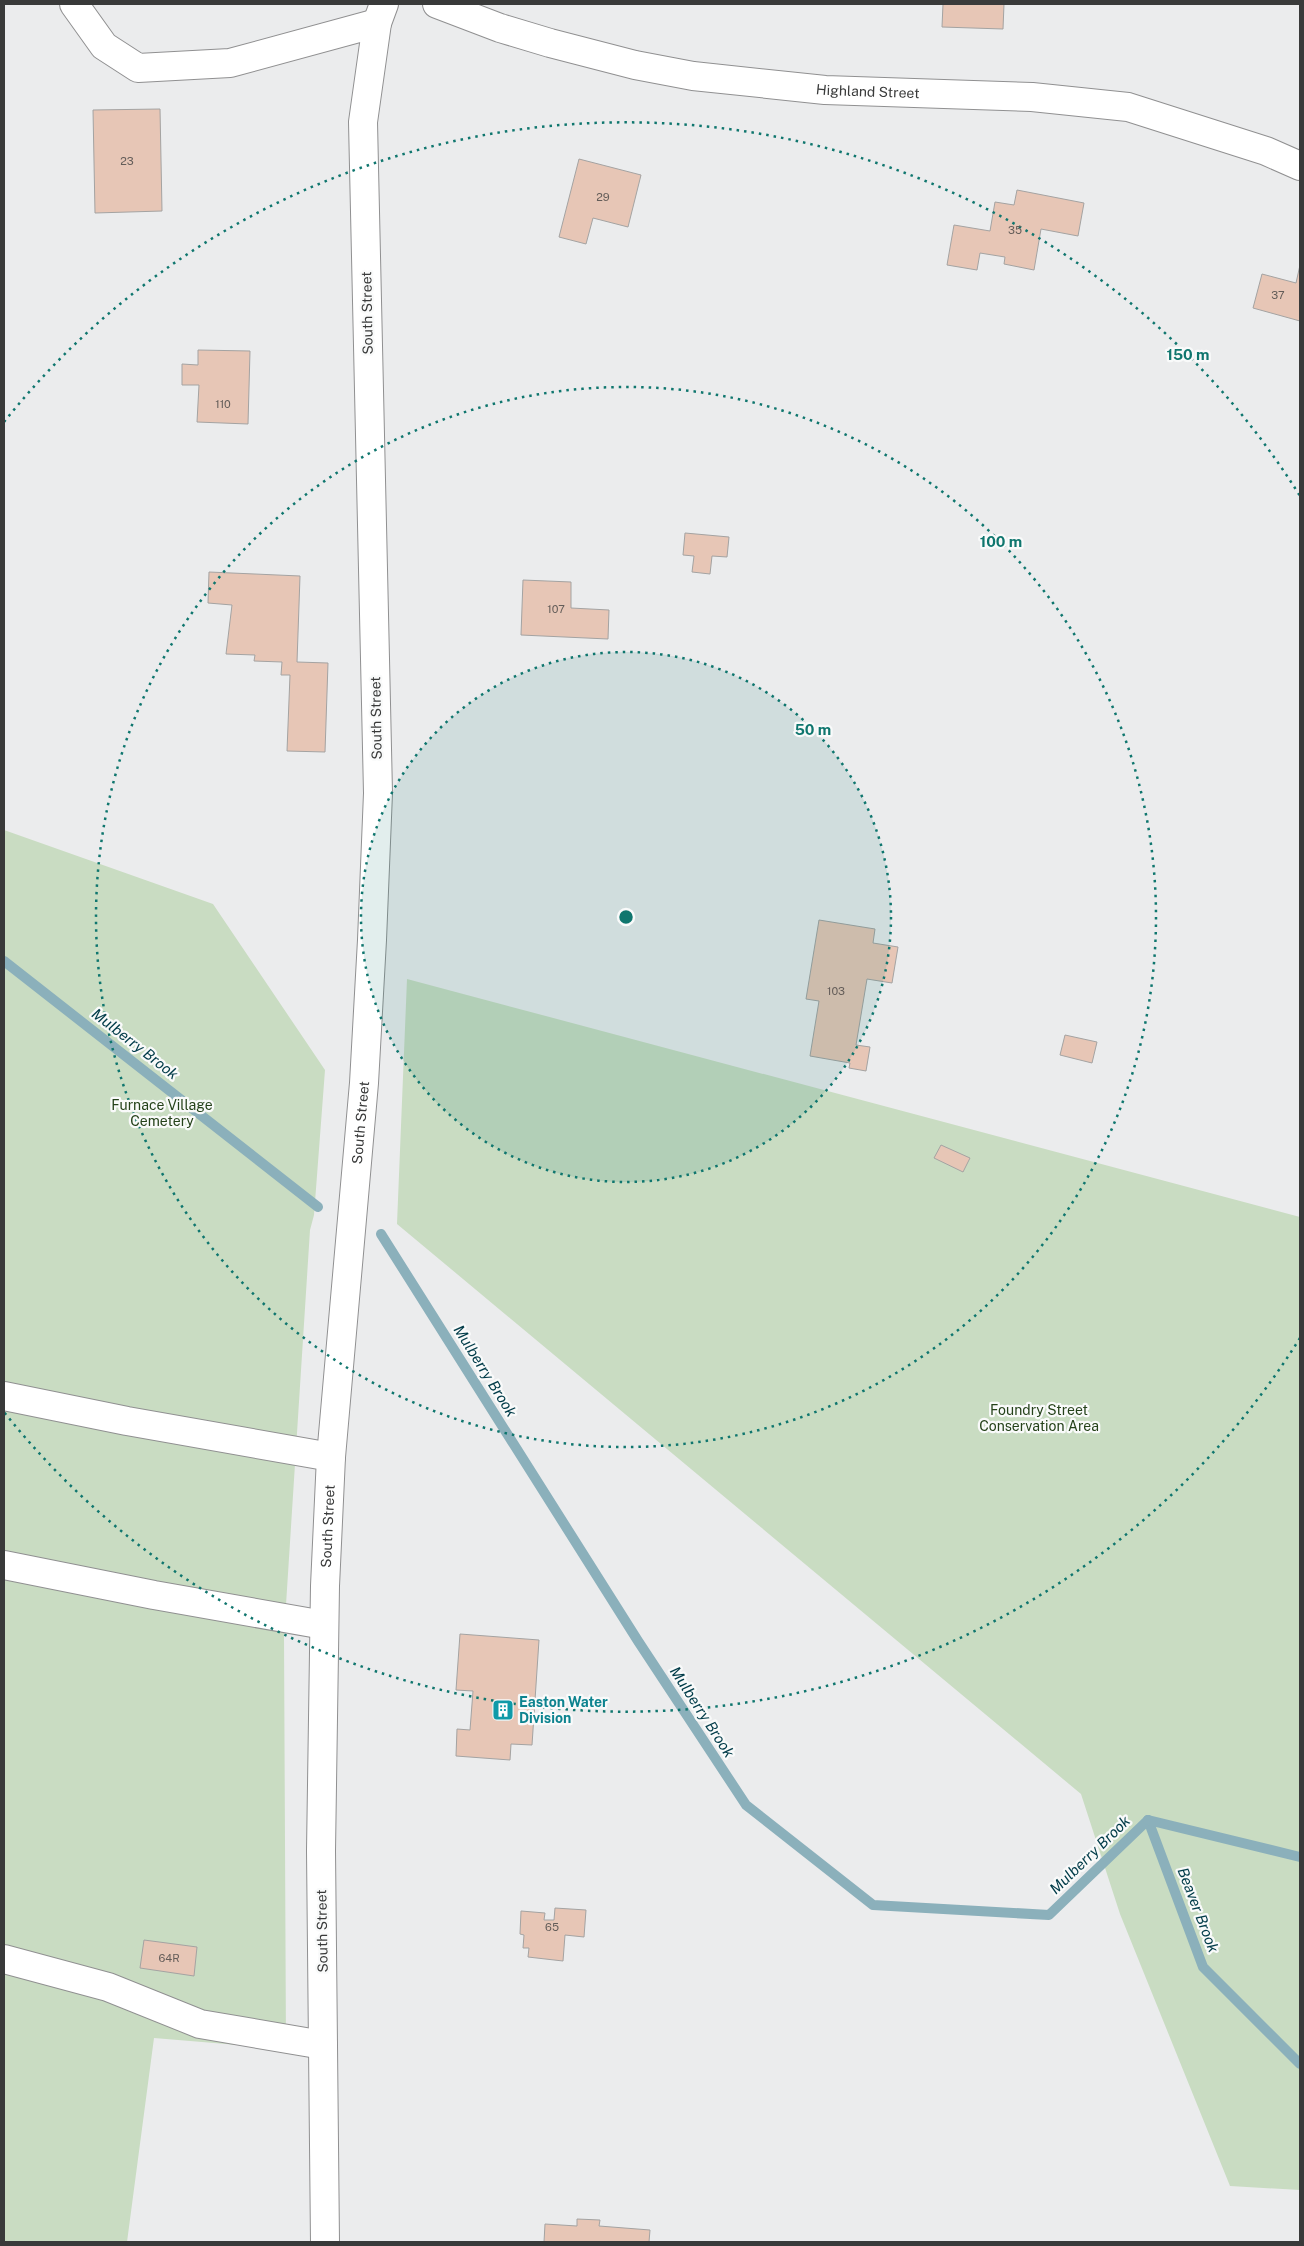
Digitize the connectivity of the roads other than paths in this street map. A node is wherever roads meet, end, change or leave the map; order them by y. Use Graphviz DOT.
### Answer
graph roads {
  1 [pos="74,4"];
  2 [pos="437,4"];
  3 [pos="381,13"];
  4 [pos="1300,166"];
  5 [pos="4,1396"];
  6 [pos="331,1457"];
  7 [pos="4,1565"];
  8 [pos="324,1626"];
  9 [pos="4,1959"];
  10 [pos="323,2045"];
  11 [pos="325,2242"];
  1 -- 3 [label="street"];
  2 -- 4 [label="street, Highland Street"];
  3 -- 6 [label="street, South Street"];
  5 -- 6 [label="street"];
  6 -- 8 [label="street, South Street"];
  7 -- 8 [label="street"];
  8 -- 10 [label="street, South Street"];
  9 -- 10 [label="street"];
  10 -- 11 [label="street, South Street"];
}
